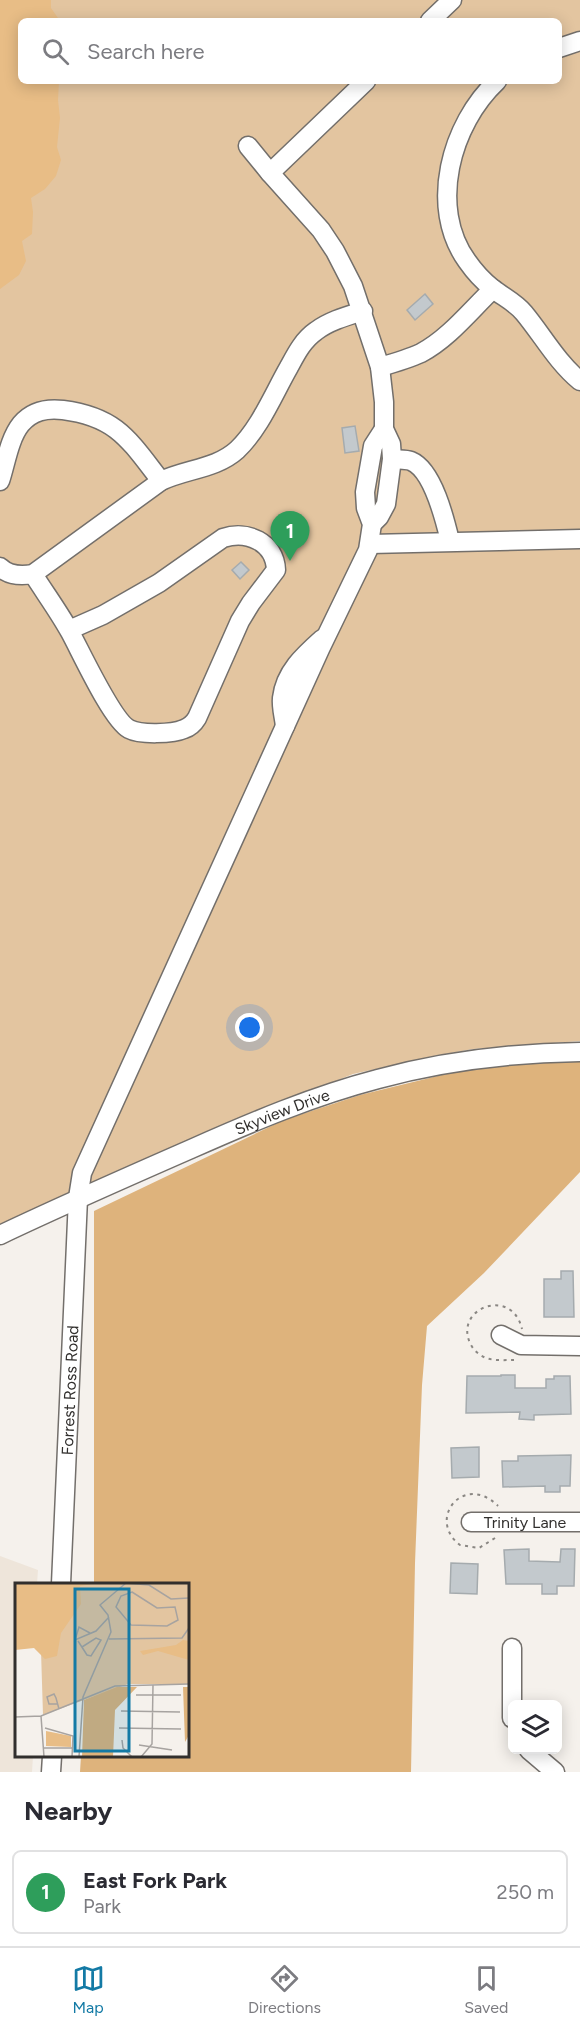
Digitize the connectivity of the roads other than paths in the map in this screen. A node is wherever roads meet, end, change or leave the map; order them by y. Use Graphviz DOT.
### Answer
graph roads {
  1 [pos="452,0"];
  2 [pos="432,18"];
  3 [pos="580,41"];
  4 [pos="562,47"];
  5 [pos="363,84"];
  6 [pos="494,84"];
  7 [pos="248,146"];
  8 [pos="270,173"];
  9 [pos="493,289"];
  10 [pos="363,311"];
  11 [pos="380,368"];
  12 [pos="580,381"];
  13 [pos="384,429"];
  14 [pos="392,459"];
  15 [pos="0,481"];
  16 [pos="160,481"];
  17 [pos="372,524"];
  18 [pos="580,539"];
  19 [pos="450,541"];
  20 [pos="370,544"];
  21 [pos="0,567"];
  22 [pos="33,574"];
  23 [pos="69,630"];
  24 [pos="580,1052"];
  25 [pos="78,1198"];
  26 [pos="0,1235"];
  27 [pos="501,1335"];
  28 [pos="580,1346"];
  29 [pos="471,1522"];
  30 [pos="580,1522"];
  31 [pos="61,1583"];
  32 [pos="512,1648"];
  33 [pos="513,1700"];
  34 [pos="535,1754"];
  35 [pos="52,1757"];
  36 [pos="51,1772"];
  37 [pos="555,1772"];
  1 -- 2 [label="street"];
  3 -- 4 [label="street"];
  5 -- 8 [label="street"];
  6 -- 9 [label="street"];
  7 -- 8 [label="street"];
  8 -- 10 [label="street"];
  9 -- 11 [label="street"];
  9 -- 12 [label="street"];
  10 -- 11 [label="street"];
  10 -- 16 [label="street"];
  11 -- 13 [label="street"];
  13 -- 14 [label="street"];
  13 -- 17 [label="street"];
  14 -- 17 [label="street"];
  14 -- 19 [label="street"];
  15 -- 16 [label="street"];
  16 -- 22 [label="street"];
  17 -- 20 [label="street, Forrest Ross Road"];
  18 -- 19 [label="street"];
  19 -- 20 [label="street"];
  20 -- 25 [label="street, Forrest Ross Road"];
  21 -- 22 [label="street"];
  22 -- 23 [label="street"];
  23 -- 23 [label="street"];
  24 -- 25 [label="street, Skyview Drive"];
  25 -- 26 [label="street, Skyview Drive"];
  25 -- 31 [label="street, Forrest Ross Road"];
  27 -- 28 [label="street"];
  29 -- 30 [label="street, Trinity Lane"];
  32 -- 33 [label="street"];
  34 -- 37 [label="street"];
  35 -- 36 [label="street"];
}
